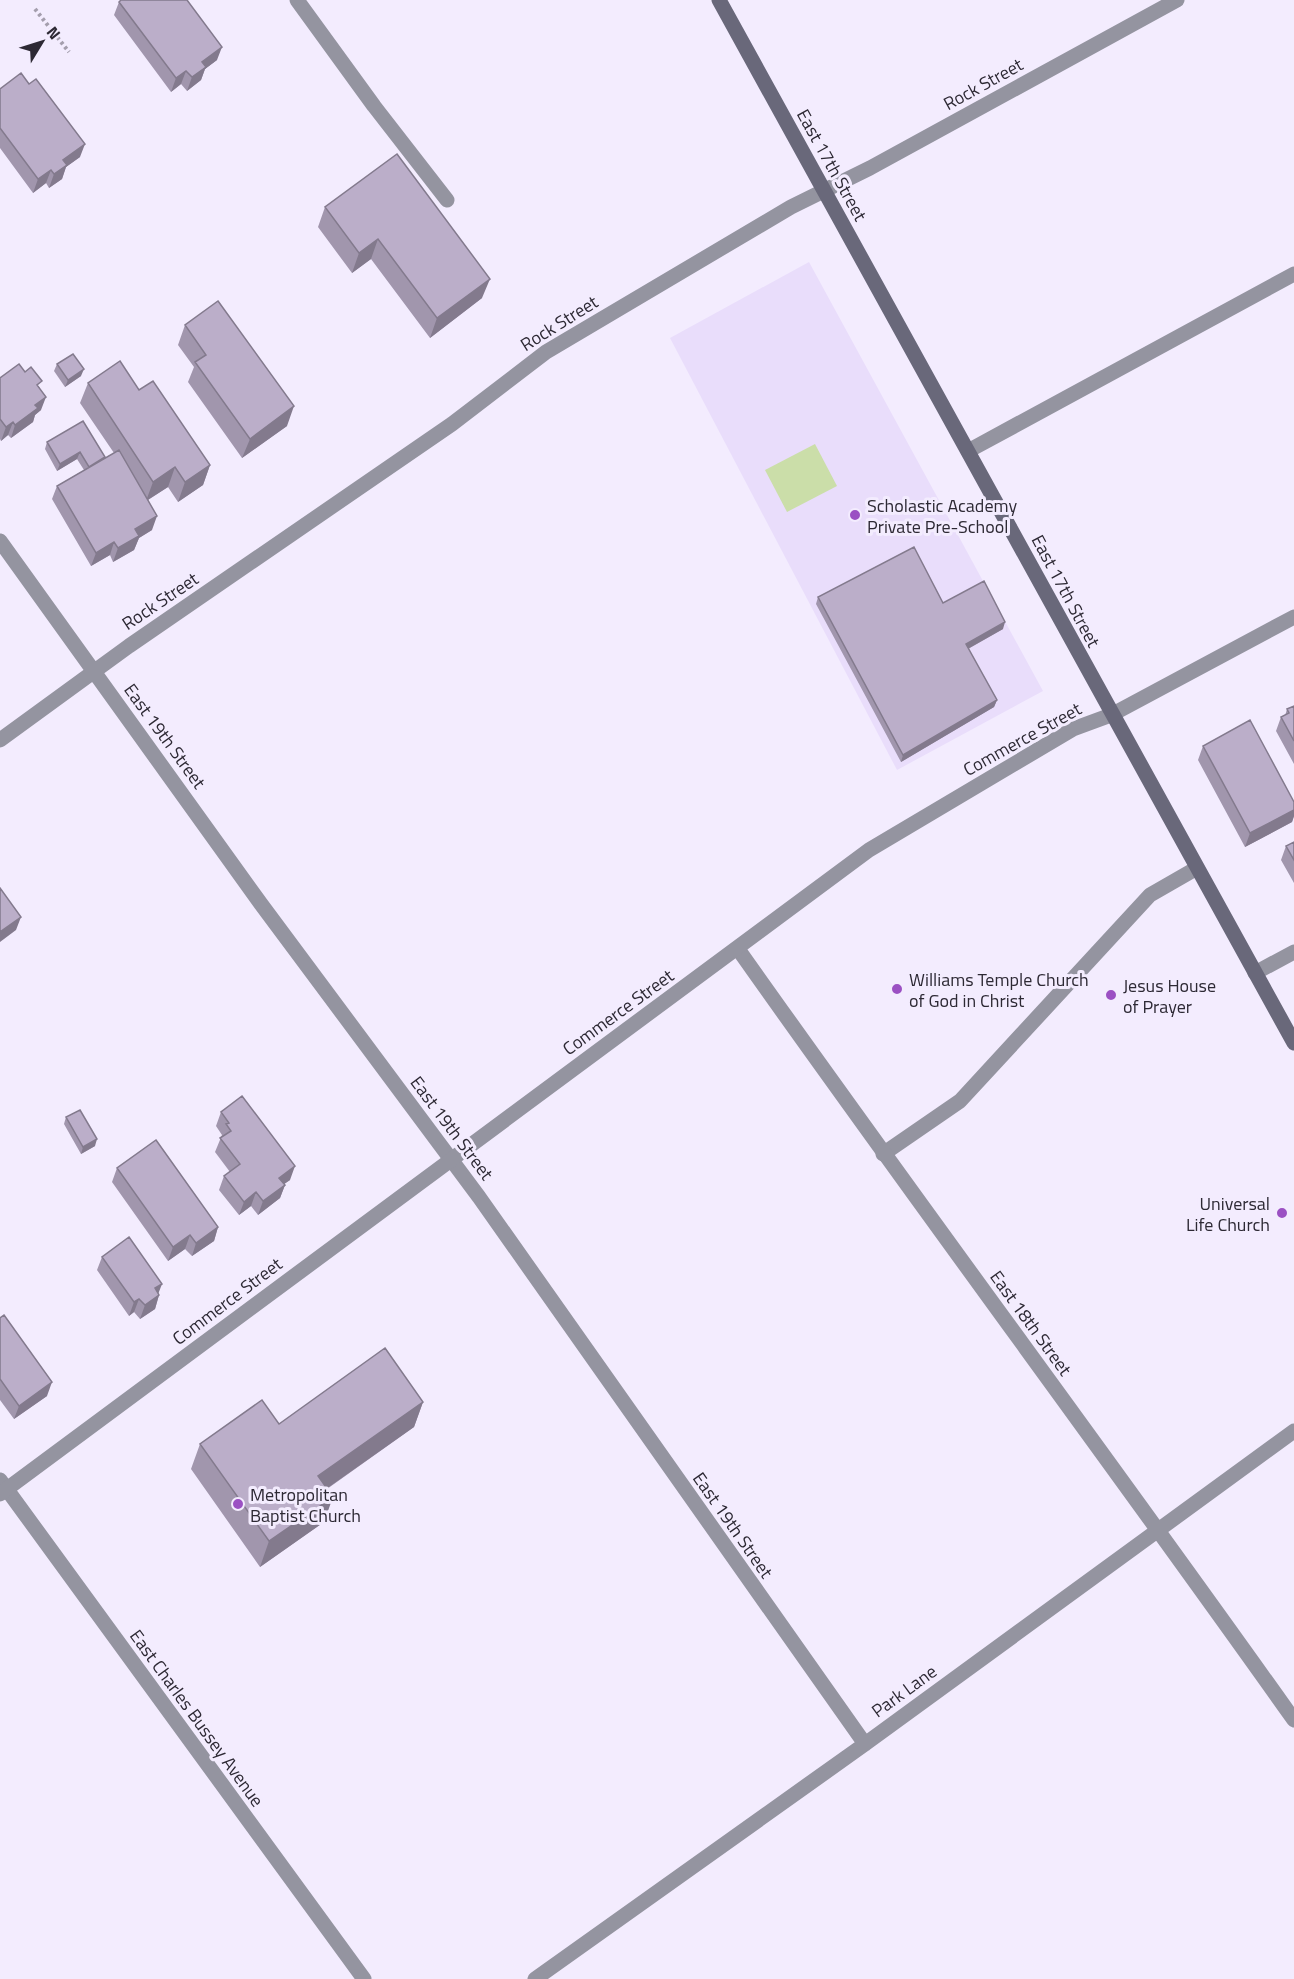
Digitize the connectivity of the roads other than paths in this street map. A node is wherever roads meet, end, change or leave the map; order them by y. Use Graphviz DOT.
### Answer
graph roads {
  1 [pos="297,0"];
  2 [pos="719,0"];
  3 [pos="1177,0"];
  4 [pos="823,191"];
  5 [pos="447,200"];
  6 [pos="1294,274"];
  7 [pos="968,451"];
  8 [pos="0,541"];
  9 [pos="1294,617"];
  10 [pos="94,671"];
  11 [pos="1111,715"];
  12 [pos="0,740"];
  13 [pos="1197,868"];
  14 [pos="738,949"];
  15 [pos="1294,952"];
  16 [pos="1255,974"];
  17 [pos="1294,1043"];
  18 [pos="883,1154"];
  19 [pos="451,1160"];
  20 [pos="1294,1431"];
  21 [pos="2,1488"];
  22 [pos="1159,1528"];
  23 [pos="1294,1720"];
  24 [pos="865,1744"];
  25 [pos="364,1979"];
  26 [pos="536,1979"];
  1 -- 5 [label="street"];
  2 -- 4 [label="main road, East 17th Street"];
  3 -- 4 [label="street, Rock Street"];
  4 -- 7 [label="main road, East 17th Street"];
  4 -- 10 [label="street, Rock Street"];
  6 -- 7 [label="street"];
  7 -- 11 [label="main road, East 17th Street"];
  8 -- 10 [label="street, East 19th Street"];
  9 -- 11 [label="street, Commerce Street"];
  10 -- 12 [label="street, Rock Street"];
  10 -- 19 [label="street, East 19th Street"];
  11 -- 13 [label="main road, East 17th Street"];
  11 -- 14 [label="street, Commerce Street"];
  13 -- 16 [label="main road, East 17th Street"];
  13 -- 18 [label="street"];
  14 -- 18 [label="street, East 18th Street"];
  14 -- 19 [label="street, Commerce Street"];
  15 -- 16 [label="street"];
  16 -- 17 [label="main road, East 17th Street"];
  18 -- 22 [label="street, East 18th Street"];
  19 -- 21 [label="street, Commerce Street"];
  19 -- 24 [label="street, East 19th Street"];
  20 -- 22 [label="street, Park Lane"];
  21 -- 25 [label="street, East Charles Bussey Avenue"];
  22 -- 23 [label="street, East 18th Street"];
  22 -- 24 [label="street, Park Lane"];
  24 -- 26 [label="street, Park Lane"];
}
